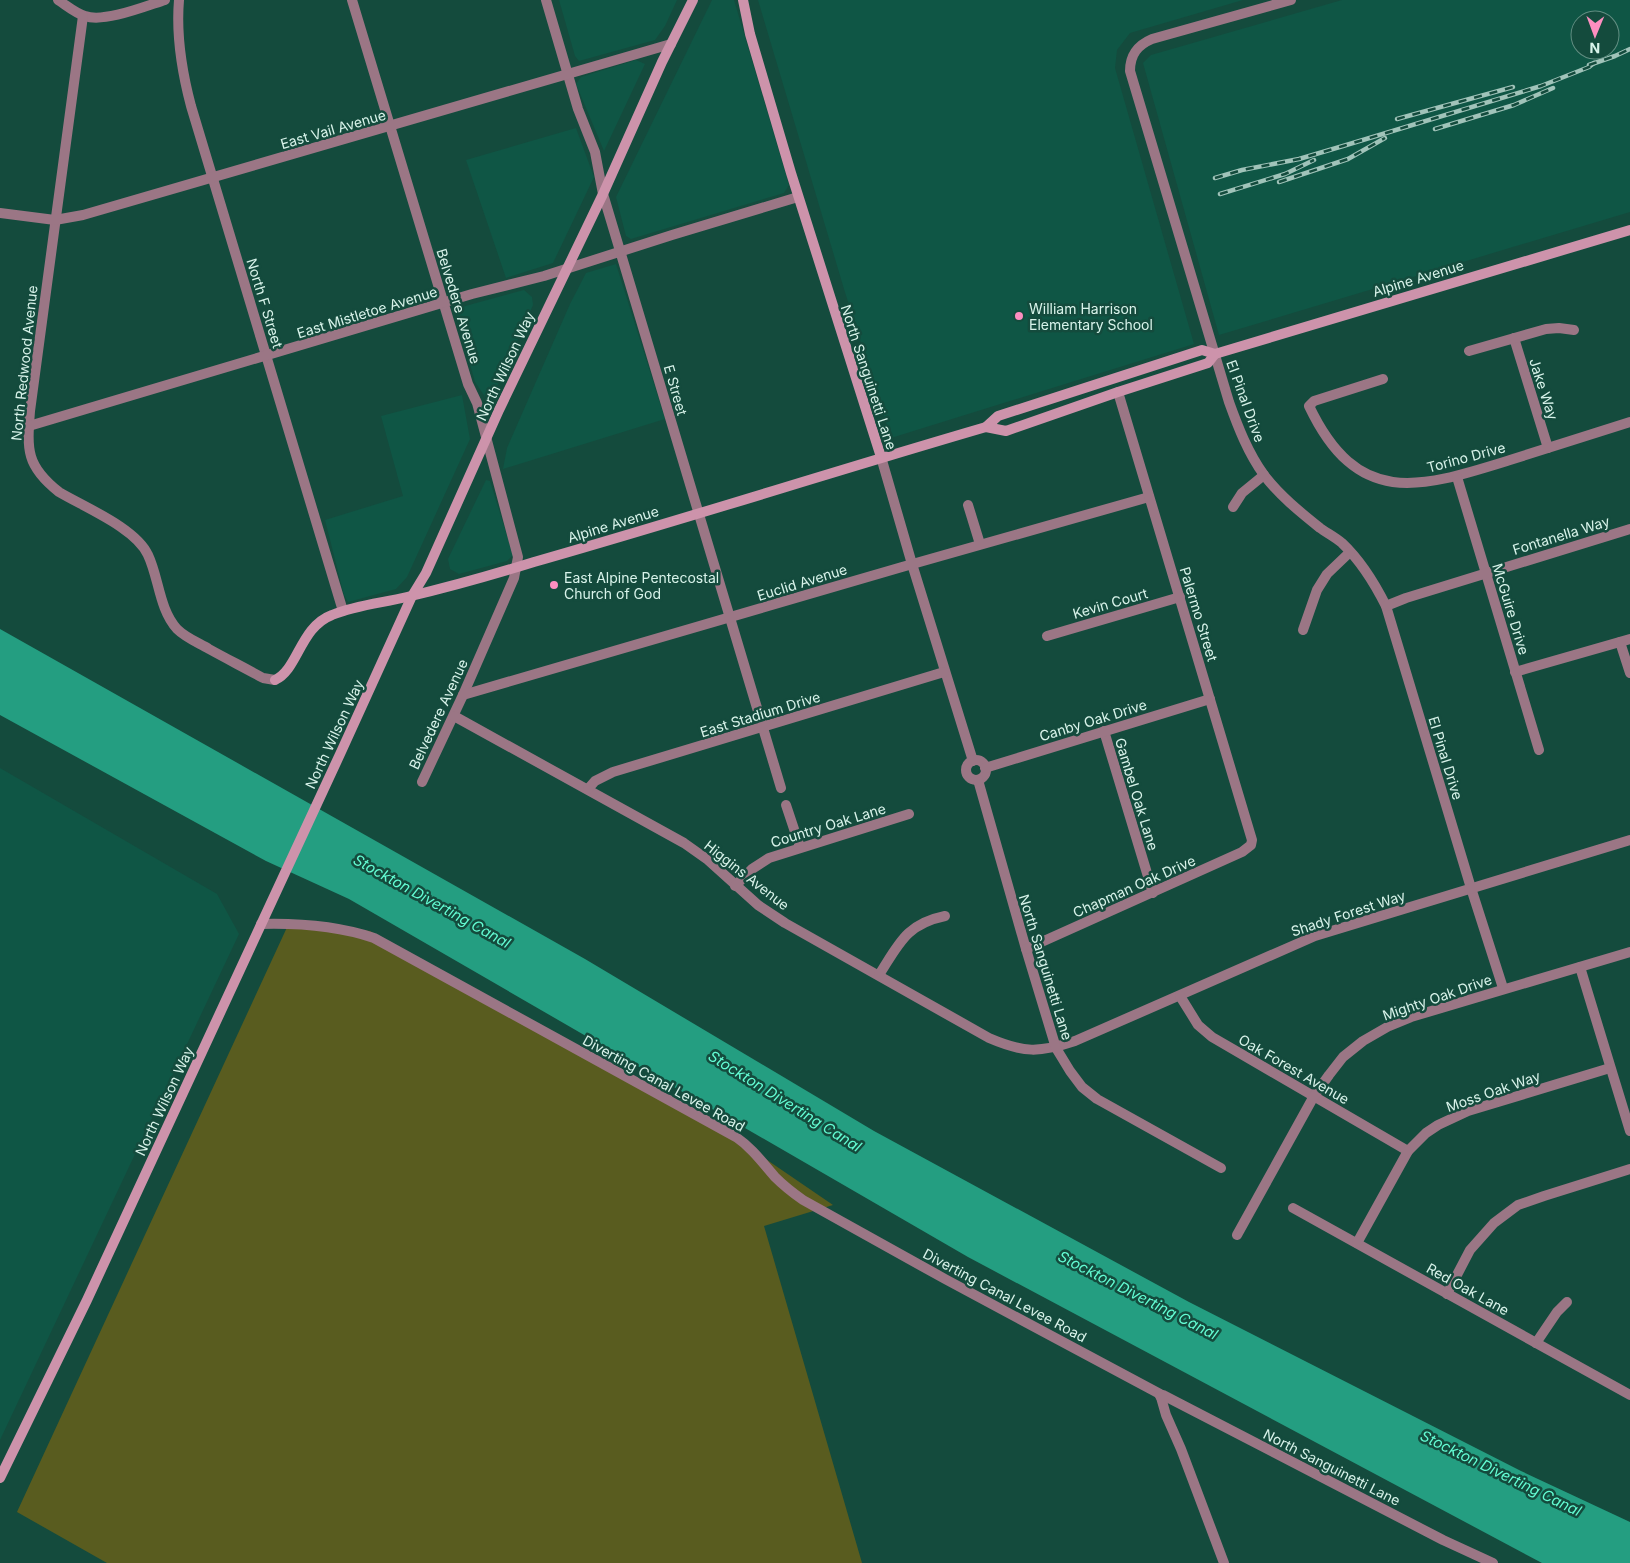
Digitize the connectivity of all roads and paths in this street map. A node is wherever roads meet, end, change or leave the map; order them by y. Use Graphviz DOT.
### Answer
graph roads {
  1 [pos="58,0"];
  2 [pos="166,0"];
  3 [pos="179,0"];
  4 [pos="352,0"];
  5 [pos="546,0"];
  6 [pos="693,0"];
  7 [pos="743,0"];
  8 [pos="1291,0"];
  9 [pos="83,16"];
  10 [pos="671,44"];
  11 [pos="567,74"];
  12 [pos="390,126"];
  13 [pos="212,178"];
  14 [pos="603,194"];
  15 [pos="798,197"];
  16 [pos="0,213"];
  17 [pos="55,220"];
  18 [pos="1630,230"];
  19 [pos="621,251"];
  20 [pos="567,268"];
  21 [pos="444,303"];
  22 [pos="1574,330"];
  23 [pos="1514,338"];
  24 [pos="1469,351"];
  25 [pos="1215,354"];
  26 [pos="266,356"];
  27 [pos="1383,379"];
  28 [pos="1118,392"];
  29 [pos="1630,422"];
  30 [pos="28,426"];
  31 [pos="986,427"];
  32 [pos="486,439"];
  33 [pos="1548,448"];
  34 [pos="881,457"];
  35 [pos="1264,475"];
  36 [pos="1457,476"];
  37 [pos="1149,497"];
  38 [pos="968,505"];
  39 [pos="1232,507"];
  40 [pos="698,514"];
  41 [pos="1630,529"];
  42 [pos="980,544"];
  43 [pos="1350,552"];
  44 [pos="912,564"];
  45 [pos="517,566"];
  46 [pos="1486,572"];
  47 [pos="412,596"];
  48 [pos="1180,597"];
  49 [pos="1386,606"];
  50 [pos="342,611"];
  51 [pos="730,618"];
  52 [pos="1303,630"];
  53 [pos="1047,636"];
  54 [pos="1625,641"];
  55 [pos="944,672"];
  56 [pos="1515,672"];
  57 [pos="1630,673"];
  58 [pos="275,680"];
  59 [pos="463,696"];
  60 [pos="1210,699"];
  61 [pos="454,716"];
  62 [pos="764,727"];
  63 [pos="1104,732"];
  64 [pos="1539,750"];
  65 [pos="973,761"];
  66 [pos="986,768"];
  67 [pos="978,780"];
  68 [pos="422,782"];
  69 [pos="781,788"];
  70 [pos="588,789"];
  71 [pos="786,805"];
  72 [pos="909,814"];
  73 [pos="1630,840"];
  74 [pos="1251,845"];
  75 [pos="800,847"];
  76 [pos="735,886"];
  77 [pos="1471,888"];
  78 [pos="1153,893"];
  79 [pos="945,916"];
  80 [pos="262,924"];
  81 [pos="1026,949"];
  82 [pos="1630,952"];
  83 [pos="1580,967"];
  84 [pos="879,975"];
  85 [pos="1504,988"];
  86 [pos="1180,996"];
  87 [pos="1056,1048"];
  88 [pos="1610,1068"];
  89 [pos="1314,1096"];
  90 [pos="1630,1131"];
  91 [pos="1408,1151"];
  92 [pos="1221,1168"];
  93 [pos="1630,1169"];
  94 [pos="1294,1208"];
  95 [pos="1237,1235"];
  96 [pos="1357,1243"];
  97 [pos="1447,1294"];
  98 [pos="1567,1302"];
  99 [pos="1536,1343"];
  100 [pos="1160,1395"];
  101 [pos="1630,1395"];
  102 [pos="0,1478"];
  103 [pos="1224,1563"];
  104 [pos="1493,1563"];
  1 -- 9 [label="street"];
  2 -- 9 [label="street"];
  3 -- 13 [label="street, North F Street"];
  4 -- 12 [label="street, Belvedere Avenue"];
  5 -- 11 [label="street, E Street"];
  6 -- 10 [label="street, North Wilson Way"];
  7 -- 15 [label="street, North Sanguinetti Lane"];
  8 -- 25 [label="street, El Pinal Drive"];
  9 -- 17 [label="street, North Redwood Avenue"];
  10 -- 11 [label="street, East Vail Avenue"];
  10 -- 14 [label="street, North Wilson Way"];
  11 -- 12 [label="street, East Vail Avenue"];
  11 -- 14 [label="street, E Street"];
  12 -- 13 [label="street, East Vail Avenue"];
  12 -- 21 [label="street, Belvedere Avenue"];
  13 -- 17 [label="street, East Vail Avenue"];
  13 -- 26 [label="street, North F Street"];
  14 -- 19 [label="street, E Street"];
  14 -- 20 [label="street, North Wilson Way"];
  15 -- 19 [label="street, East Mistletoe Avenue"];
  15 -- 34 [label="street, North Sanguinetti Lane"];
  16 -- 17 [label="street, East Vail Avenue"];
  17 -- 30 [label="street, North Redwood Avenue"];
  18 -- 25 [label="street, Alpine Avenue"];
  19 -- 20 [label="street, East Mistletoe Avenue"];
  19 -- 40 [label="street, E Street"];
  20 -- 21 [label="street, East Mistletoe Avenue"];
  20 -- 32 [label="street, North Wilson Way"];
  21 -- 26 [label="street, East Mistletoe Avenue"];
  21 -- 32 [label="street, Belvedere Avenue"];
  22 -- 23 [label="street"];
  23 -- 24 [label="street"];
  23 -- 33 [label="street, Jake Way"];
  25 -- 28 [label="street, Alpine Avenue"];
  25 -- 31 [label="street, Alpine Avenue"];
  25 -- 35 [label="street, El Pinal Drive"];
  26 -- 30 [label="street, East Mistletoe Avenue"];
  26 -- 50 [label="street, North F Street"];
  27 -- 36 [label="street, Torino Drive"];
  28 -- 31 [label="street, Alpine Avenue"];
  28 -- 37 [label="street, Palermo Street"];
  29 -- 33 [label="street, Torino Drive"];
  30 -- 58 [label="street, North Redwood Avenue"];
  31 -- 34 [label="street, Alpine Avenue"];
  32 -- 45 [label="street, Belvedere Avenue"];
  32 -- 47 [label="street, North Wilson Way"];
  33 -- 36 [label="street, Torino Drive"];
  34 -- 40 [label="street, Alpine Avenue"];
  34 -- 44 [label="street, North Sanguinetti Lane"];
  35 -- 39 [label="street"];
  35 -- 43 [label="street, El Pinal Drive"];
  36 -- 46 [label="street, McGuire Drive"];
  37 -- 42 [label="street, Euclid Avenue"];
  37 -- 48 [label="street, Palermo Street"];
  38 -- 42 [label="street"];
  40 -- 45 [label="street, Alpine Avenue"];
  40 -- 51 [label="street, E Street"];
  41 -- 46 [label="street, Fontanella Way"];
  42 -- 44 [label="street, Euclid Avenue"];
  43 -- 49 [label="street, El Pinal Drive"];
  43 -- 52 [label="street"];
  44 -- 51 [label="street, Euclid Avenue"];
  44 -- 55 [label="street, North Sanguinetti Lane"];
  45 -- 47 [label="street, Alpine Avenue"];
  45 -- 59 [label="street, Belvedere Avenue"];
  46 -- 49 [label="street, Fontanella Way"];
  46 -- 56 [label="street, McGuire Drive"];
  47 -- 50 [label="street, Alpine Avenue"];
  47 -- 80 [label="street, North Wilson Way"];
  48 -- 53 [label="street, Kevin Court"];
  48 -- 60 [label="street, Palermo Street"];
  49 -- 77 [label="street, El Pinal Drive"];
  50 -- 58 [label="street, Alpine Avenue"];
  51 -- 59 [label="street, Euclid Avenue"];
  51 -- 62 [label="street, E Street"];
  54 -- 56 [label="street"];
  54 -- 57 [label="street"];
  55 -- 62 [label="street, East Stadium Drive"];
  55 -- 65 [label="street, North Sanguinetti Lane"];
  56 -- 64 [label="street, McGuire Drive"];
  59 -- 61 [label="street, Belvedere Avenue"];
  60 -- 63 [label="street, Canby Oak Drive"];
  60 -- 74 [label="street, Palermo Street"];
  61 -- 68 [label="street, Belvedere Avenue"];
  61 -- 70 [label="street, Higgins Avenue"];
  62 -- 69 [label="street, E Street"];
  62 -- 70 [label="street, East Stadium Drive"];
  63 -- 66 [label="street, Canby Oak Drive"];
  63 -- 78 [label="street, Gambel Oak Lane"];
  65 -- 66 [label="street"];
  65 -- 67 [label="street"];
  66 -- 67 [label="street"];
  67 -- 81 [label="street, North Sanguinetti Lane"];
  70 -- 76 [label="street, Higgins Avenue"];
  71 -- 75 [label="street"];
  72 -- 75 [label="street, Country Oak Lane"];
  73 -- 77 [label="street, Shady Forest Way"];
  74 -- 78 [label="street, Chapman Oak Drive"];
  75 -- 76 [label="street, Country Oak Lane"];
  76 -- 84 [label="street, Higgins Avenue"];
  77 -- 85 [label="street, El Pinal Drive"];
  77 -- 86 [label="street, Shady Forest Way"];
  78 -- 81 [label="street, Chapman Oak Drive"];
  79 -- 84 [label="street"];
  80 -- 100 [label="street, Diverting Canal Levee Road"];
  80 -- 102 [label="street, North Wilson Way"];
  81 -- 87 [label="street, North Sanguinetti Lane"];
  82 -- 83 [label="street, Mighty Oak Drive"];
  83 -- 85 [label="street, Mighty Oak Drive"];
  83 -- 88 [label="street"];
  84 -- 87 [label="street, Higgins Avenue"];
  85 -- 89 [label="street, Mighty Oak Drive"];
  86 -- 87 [label="street, Shady Forest Way"];
  86 -- 89 [label="street, Oak Forest Avenue"];
  87 -- 92 [label="street, North Sanguinetti Lane"];
  88 -- 90 [label="street"];
  88 -- 91 [label="street, Moss Oak Way"];
  89 -- 91 [label="street, Oak Forest Avenue"];
  89 -- 95 [label="street, Mighty Oak Drive"];
  91 -- 96 [label="street, Moss Oak Way"];
  93 -- 97 [label="street"];
  94 -- 96 [label="street, Red Oak Lane"];
  96 -- 97 [label="street, Red Oak Lane"];
  97 -- 99 [label="street, Red Oak Lane"];
  98 -- 99 [label="street"];
  99 -- 101 [label="street, Red Oak Lane"];
  100 -- 103 [label="street"];
  100 -- 104 [label="street, North Sanguinetti Lane"];
}
